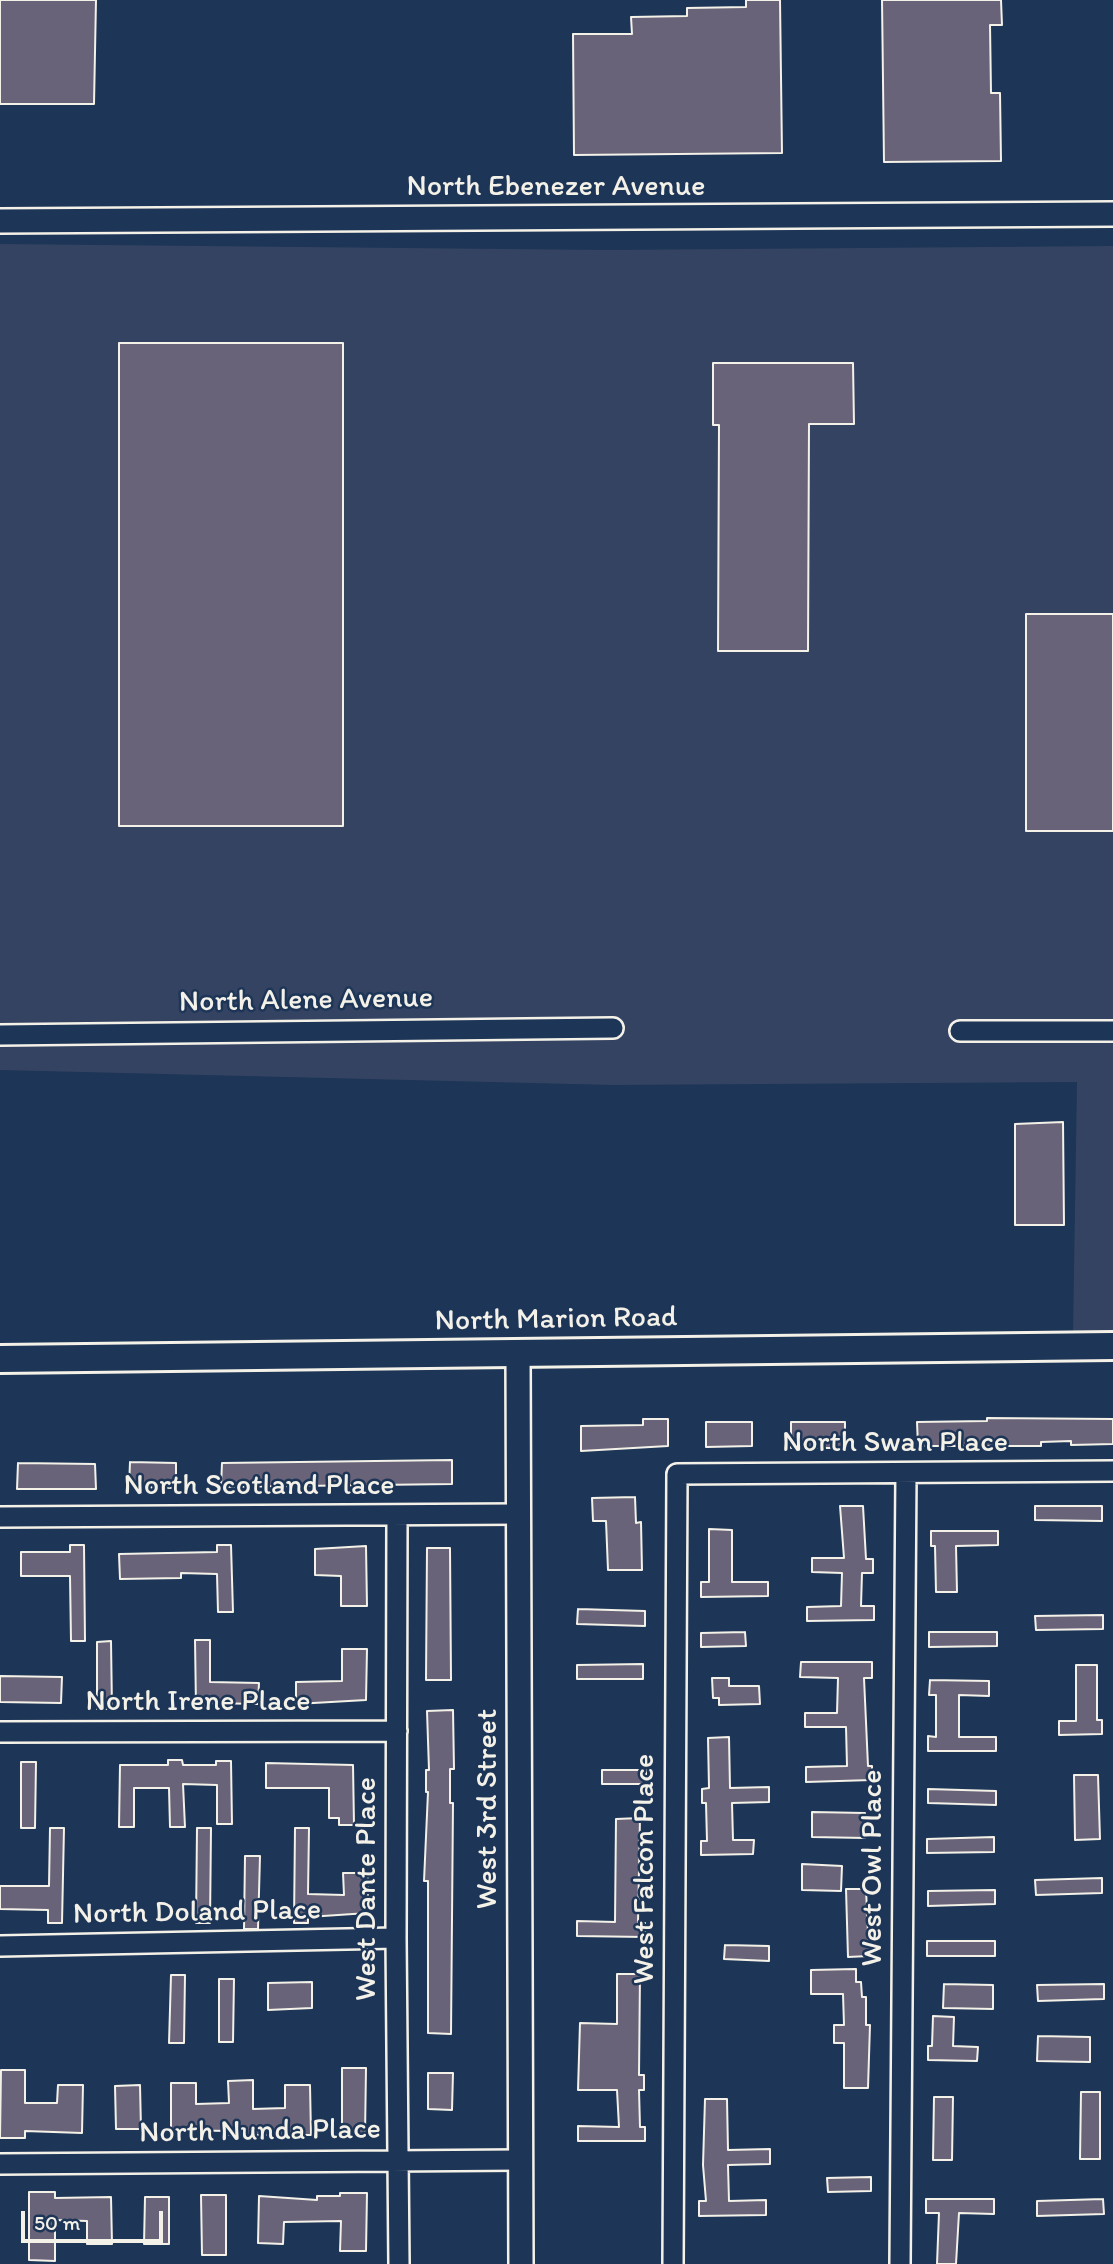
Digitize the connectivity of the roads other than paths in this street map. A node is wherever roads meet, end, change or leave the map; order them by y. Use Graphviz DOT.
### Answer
graph roads {
  1 [pos="1113,214"];
  2 [pos="0,221"];
  3 [pos="612,1028"];
  4 [pos="960,1031"];
  5 [pos="1113,1031"];
  6 [pos="0,1035"];
  7 [pos="1113,1346"];
  8 [pos="518,1354"];
  9 [pos="0,1359"];
  10 [pos="1113,1471"];
  11 [pos="906,1472"];
  12 [pos="677,1474"];
  13 [pos="519,1514"];
  14 [pos="397,1515"];
  15 [pos="0,1517"];
  16 [pos="397,1731"];
  17 [pos="0,1732"];
  18 [pos="396,1938"];
  19 [pos="0,1946"];
  20 [pos="520,2160"];
  21 [pos="399,2161"];
  22 [pos="0,2164"];
  23 [pos="399,2264"];
  24 [pos="521,2264"];
  25 [pos="673,2264"];
  26 [pos="900,2264"];
  1 -- 2 [label="street, North Ebenezer Avenue"];
  3 -- 6 [label="street, North Alene Avenue"];
  4 -- 5 [label="street"];
  7 -- 8 [label="main road, North Marion Road"];
  8 -- 9 [label="main road, North Marion Road"];
  8 -- 13 [label="street, West 3rd Street"];
  10 -- 11 [label="street, North Swan Place"];
  11 -- 12 [label="street, North Swan Place"];
  11 -- 26 [label="street, West Owl Place"];
  12 -- 25 [label="street, West Falcon Place"];
  13 -- 14 [label="street, North Scotland Place"];
  13 -- 20 [label="street, West 3rd Street"];
  14 -- 15 [label="street, North Scotland Place"];
  14 -- 16 [label="street, West Dante Place"];
  16 -- 17 [label="street, North Irene Place"];
  16 -- 18 [label="street, West Dante Place"];
  18 -- 19 [label="street, North Doland Place"];
  18 -- 21 [label="street, West Dante Place"];
  20 -- 21 [label="street, North Nunda Place"];
  20 -- 24 [label="street, West 3rd Street"];
  21 -- 22 [label="street, North Nunda Place"];
  21 -- 23 [label="street, West Dante Place"];
}
